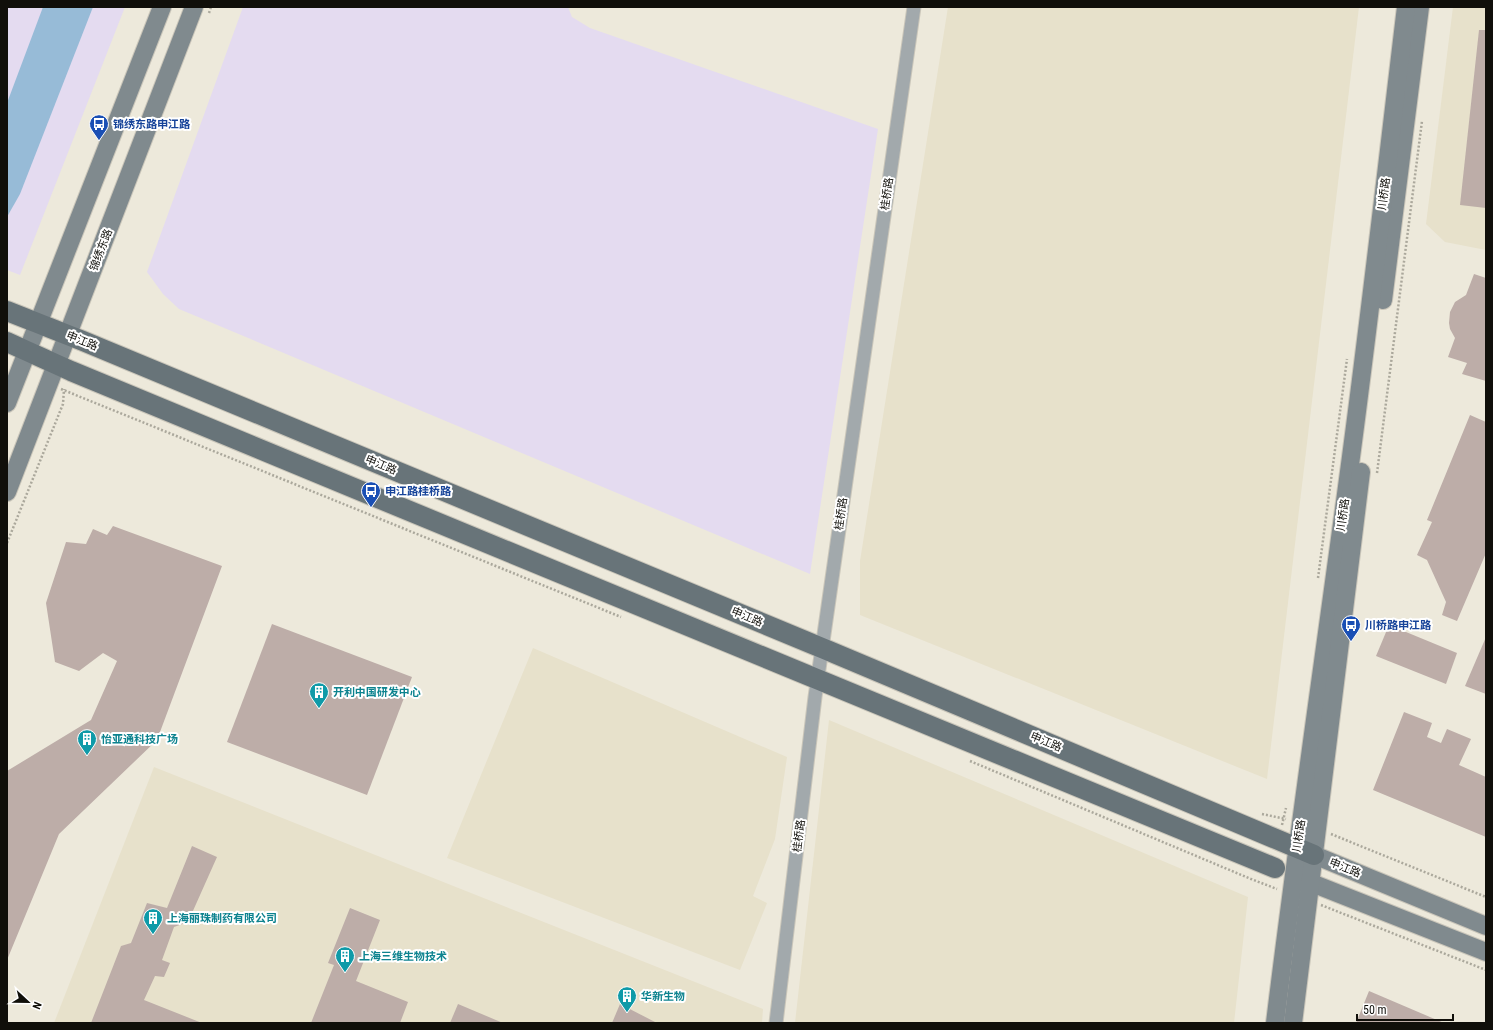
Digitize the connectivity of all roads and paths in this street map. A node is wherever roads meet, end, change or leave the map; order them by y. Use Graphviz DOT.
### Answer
graph roads {
  1 [pos="162,7"];
  2 [pos="211,7"];
  3 [pos="914,7"];
  4 [pos="1406,7"];
  5 [pos="1420,7"];
  6 [pos="201,11"];
  7 [pos="7,311"];
  8 [pos="37,323"];
  9 [pos="68,335"];
  10 [pos="7,342"];
  11 [pos="27,351"];
  12 [pos="64,367"];
  13 [pos="56,387"];
  14 [pos="7,403"];
  15 [pos="7,492"];
  16 [pos="7,543"];
  17 [pos="623,618"];
  18 [pos="822,648"];
  19 [pos="818,680"];
  20 [pos="969,761"];
  21 [pos="1305,851"];
  22 [pos="1284,872"];
  23 [pos="1310,883"];
  24 [pos="1290,894"];
  25 [pos="1308,901"];
  26 [pos="1486,926"];
  27 [pos="1486,952"];
  28 [pos="1486,970"];
  29 [pos="776,1023"];
  30 [pos="1275,1023"];
  31 [pos="1293,1023"];
  1 -- 8 [label="street"];
  2 -- 6 [label="path"];
  3 -- 18 [label="street, 桂桥路"];
  4 -- 21 [label="street, 川桥路"];
  5 -- 21 [label="street, 川桥路"];
  6 -- 9 [label="street, 锦绣东路"];
  7 -- 8 [label="main road, 申江路"];
  8 -- 9 [label="main road, 申江路"];
  8 -- 11 [label="street"];
  9 -- 12 [label="street, 锦绣东路"];
  9 -- 18 [label="main road, 申江路"];
  10 -- 11 [label="main road"];
  11 -- 12 [label="main road"];
  11 -- 14 [label="street"];
  12 -- 13 [label="street, 锦绣东路"];
  12 -- 13 [label="path"];
  12 -- 19 [label="main road"];
  13 -- 15 [label="street, 锦绣东路"];
  13 -- 16 [label="path"];
  13 -- 17 [label="path"];
  18 -- 19 [label="street, 桂桥路"];
  18 -- 21 [label="main road, 申江路"];
  19 -- 22 [label="main road"];
  19 -- 29 [label="street, 桂桥路"];
  20 -- 24 [label="path"];
  21 -- 22 [label="street, 川桥路"];
  21 -- 23 [label="street, 川桥路"];
  21 -- 26 [label="street, 申江路"];
  22 -- 23 [label="street"];
  22 -- 24 [label="street, 川桥路"];
  23 -- 25 [label="street, 川桥路"];
  23 -- 27 [label="street"];
  24 -- 30 [label="street, 川桥路"];
  25 -- 28 [label="path"];
  25 -- 31 [label="street, 川桥路"];
}
